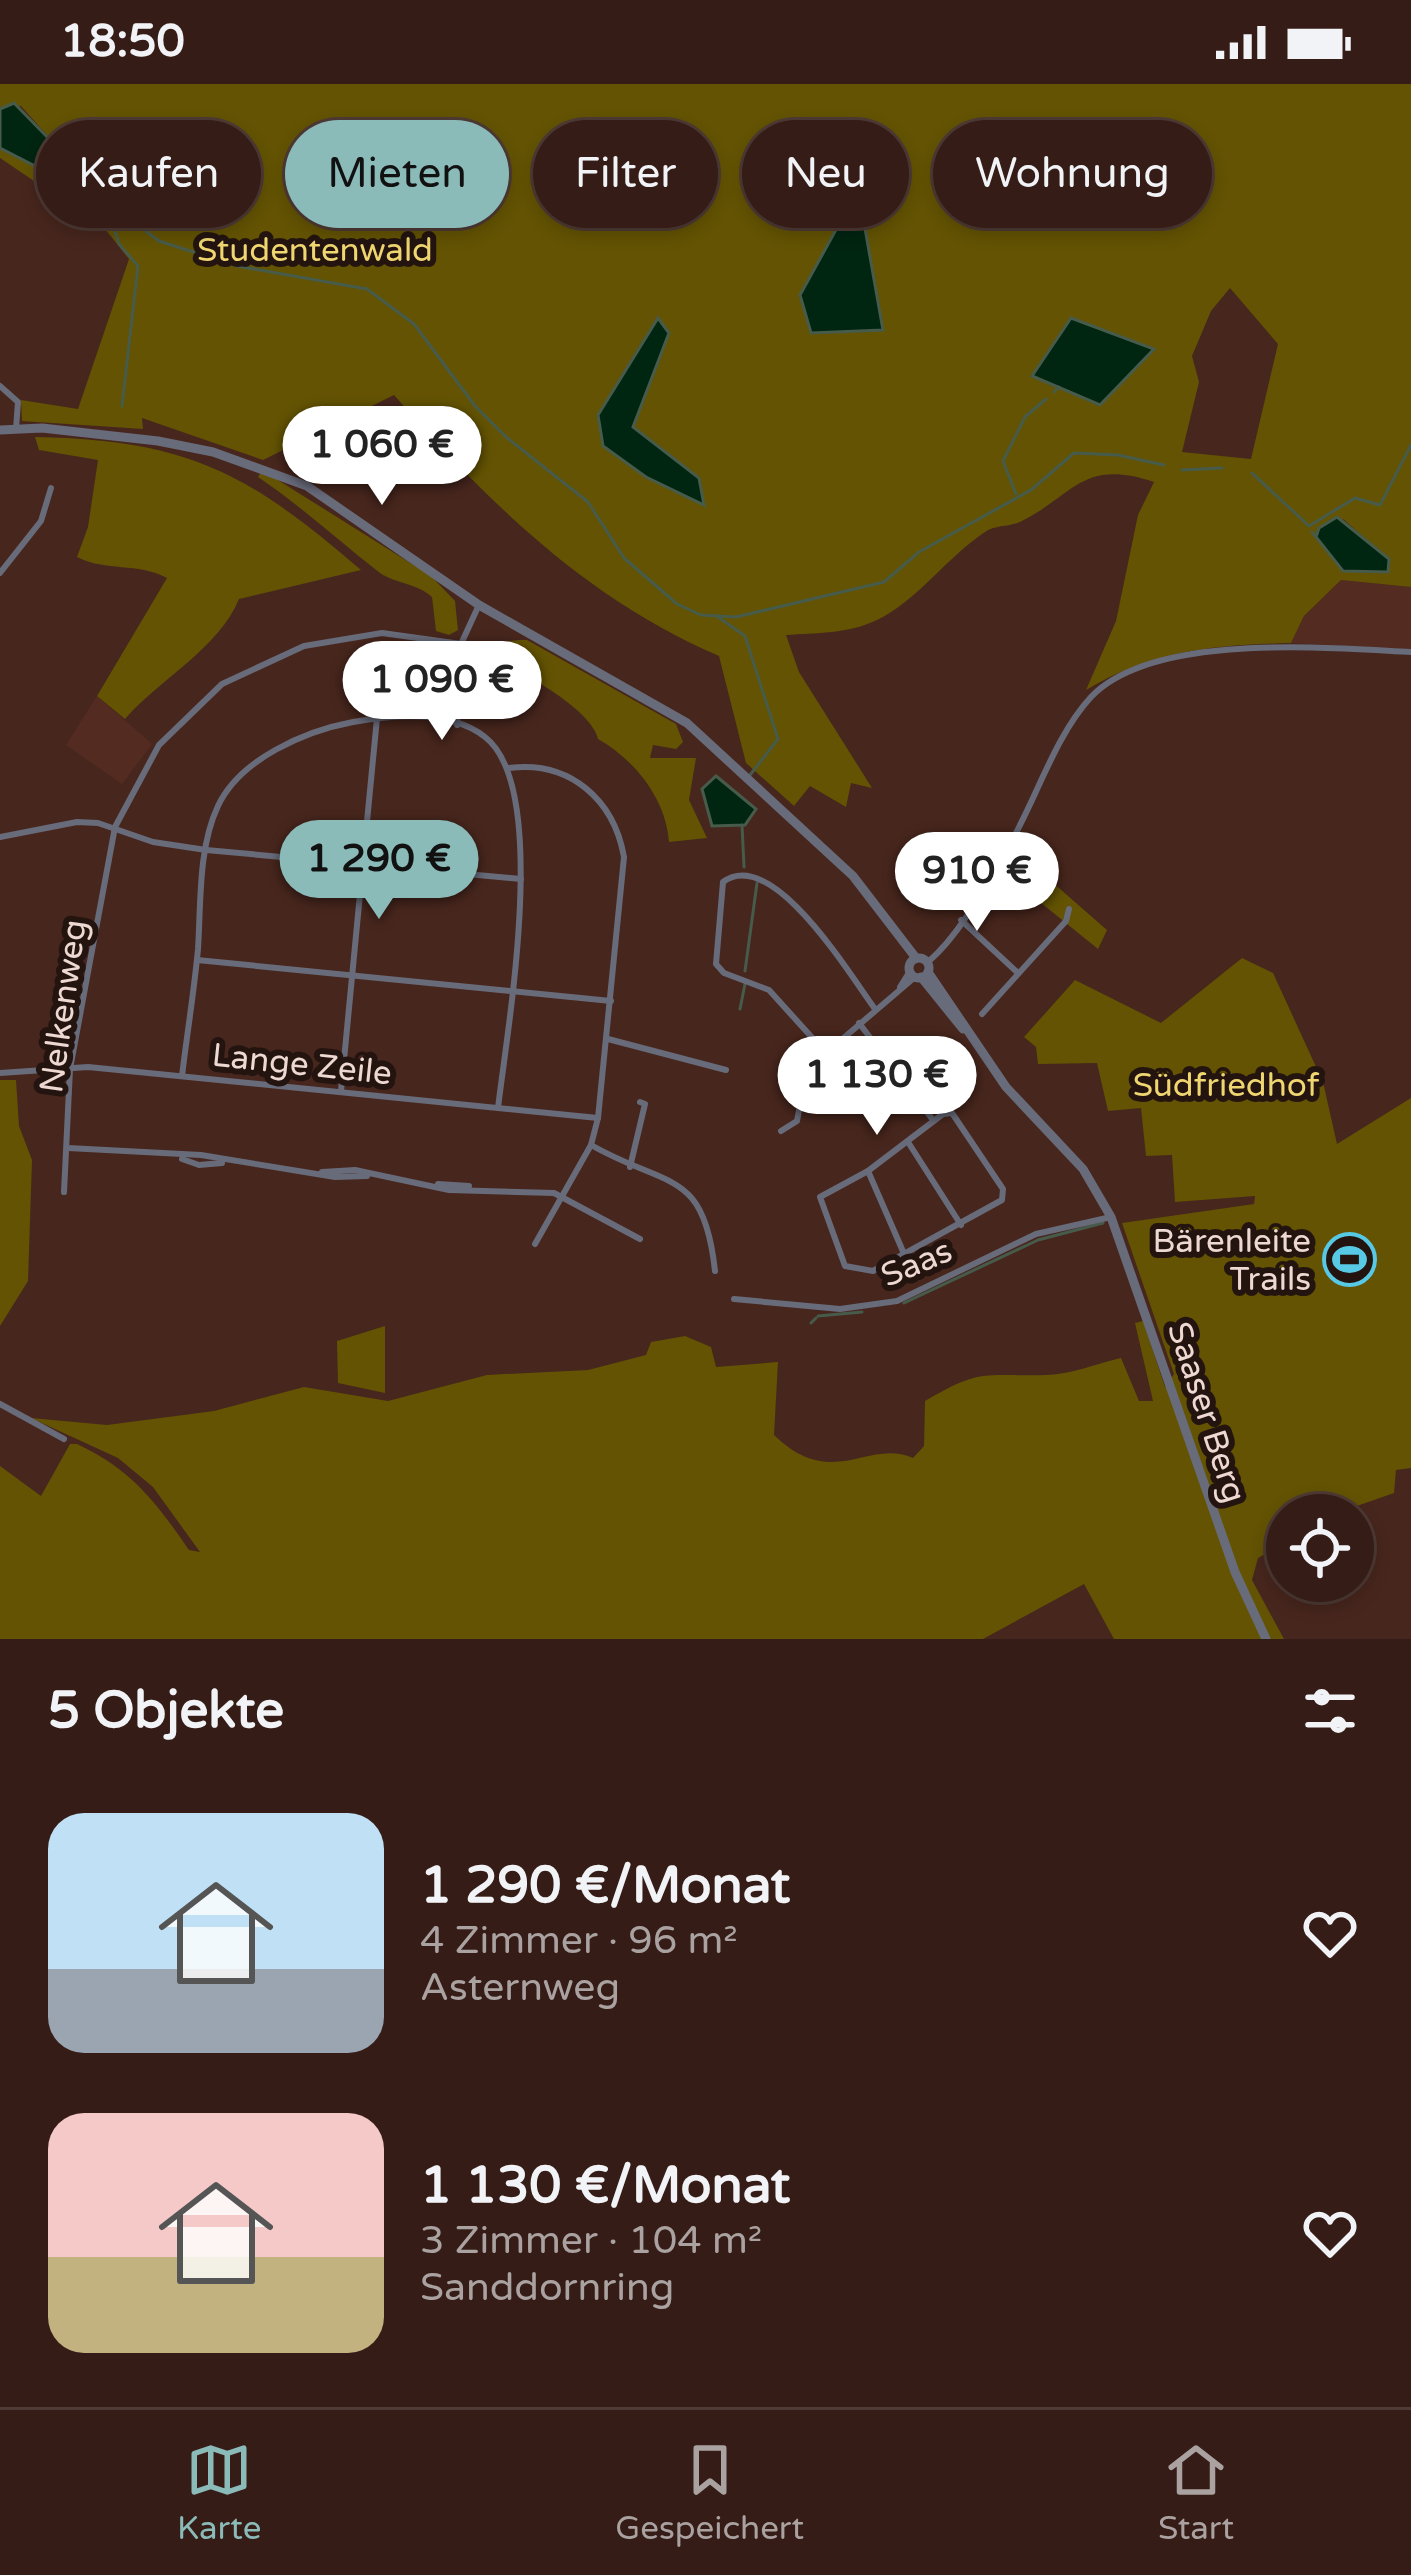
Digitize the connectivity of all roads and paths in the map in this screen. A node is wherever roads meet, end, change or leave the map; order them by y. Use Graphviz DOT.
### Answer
graph roads {
  1 [pos="0,386"];
  2 [pos="16,429"];
  3 [pos="0,430"];
  4 [pos="51,488"];
  5 [pos="0,573"];
  6 [pos="479,605"];
  7 [pos="461,644"];
  8 [pos="1411,652"];
  9 [pos="376,718"];
  10 [pos="457,725"];
  11 [pos="509,768"];
  12 [pos="115,827"];
  13 [pos="0,837"];
  14 [pos="206,850"];
  15 [pos="364,863"];
  16 [pos="521,879"];
  17 [pos="1069,909"];
  18 [pos="961,920"];
  19 [pos="197,960"];
  20 [pos="918,969"];
  21 [pos="1018,973"];
  22 [pos="352,976"];
  23 [pos="512,992"];
  24 [pos="611,1001"];
  25 [pos="875,1009"];
  26 [pos="982,1014"];
  27 [pos="859,1023"];
  28 [pos="608,1040"];
  29 [pos="826,1053"];
  30 [pos="70,1069"];
  31 [pos="726,1070"];
  32 [pos="0,1073"];
  33 [pos="182,1076"];
  34 [pos="341,1091"];
  35 [pos="640,1102"];
  36 [pos="498,1108"];
  37 [pos="598,1118"];
  38 [pos="933,1120"];
  39 [pos="782,1131"];
  40 [pos="908,1142"];
  41 [pos="592,1145"];
  42 [pos="68,1148"];
  43 [pos="630,1167"];
  44 [pos="868,1171"];
  45 [pos="64,1192"];
  46 [pos="563,1196"];
  47 [pos="1111,1217"];
  48 [pos="961,1225"];
  49 [pos="640,1239"];
  50 [pos="535,1244"];
  51 [pos="905,1256"];
  52 [pos="715,1271"];
  53 [pos="734,1299"];
  54 [pos="0,1404"];
  55 [pos="64,1439"];
  56 [pos="1266,1639"];
  1 -- 2 [label="street"];
  2 -- 3 [label="street, Saaser Berg"];
  2 -- 6 [label="street, Saaser Berg"];
  4 -- 5 [label="street"];
  6 -- 7 [label="street"];
  6 -- 20 [label="street, Saaser Berg"];
  7 -- 10 [label="street"];
  7 -- 12 [label="street, Nelkenweg"];
  8 -- 18 [label="street"];
  9 -- 10 [label="street"];
  9 -- 14 [label="street"];
  9 -- 15 [label="street"];
  10 -- 11 [label="street"];
  11 -- 16 [label="street"];
  11 -- 24 [label="street"];
  12 -- 13 [label="street"];
  12 -- 14 [label="street"];
  12 -- 30 [label="street, Nelkenweg"];
  14 -- 15 [label="street"];
  14 -- 19 [label="street"];
  15 -- 16 [label="street"];
  15 -- 22 [label="street"];
  16 -- 23 [label="street"];
  17 -- 21 [label="street"];
  18 -- 20 [label="street"];
  18 -- 21 [label="street"];
  19 -- 22 [label="street"];
  19 -- 33 [label="street"];
  20 -- 25 [label="street"];
  20 -- 47 [label="street, Saaser Berg"];
  21 -- 26 [label="street"];
  22 -- 23 [label="street"];
  22 -- 34 [label="street"];
  23 -- 24 [label="street"];
  23 -- 36 [label="street"];
  24 -- 28 [label="street"];
  25 -- 27 [label="street"];
  25 -- 29 [label="street"];
  27 -- 29 [label="street"];
  27 -- 38 [label="street"];
  28 -- 31 [label="street"];
  28 -- 37 [label="street"];
  29 -- 39 [label="street"];
  30 -- 32 [label="street, Lange Zeile"];
  30 -- 33 [label="street, Lange Zeile"];
  30 -- 42 [label="street, Nelkenweg"];
  33 -- 34 [label="street, Lange Zeile"];
  34 -- 36 [label="street, Lange Zeile"];
  35 -- 43 [label="street"];
  36 -- 37 [label="street, Lange Zeile"];
  37 -- 41 [label="street"];
  38 -- 40 [label="street"];
  38 -- 48 [label="street"];
  40 -- 44 [label="street"];
  40 -- 48 [label="street"];
  41 -- 43 [label="street"];
  41 -- 46 [label="street"];
  42 -- 45 [label="street, Nelkenweg"];
  42 -- 46 [label="street"];
  43 -- 52 [label="street"];
  44 -- 51 [label="street"];
  44 -- 51 [label="street"];
  46 -- 49 [label="street"];
  46 -- 50 [label="street"];
  47 -- 53 [label="street, Saas"];
  47 -- 56 [label="street, Saaser Berg"];
  48 -- 51 [label="street"];
  54 -- 55 [label="street"];
}
